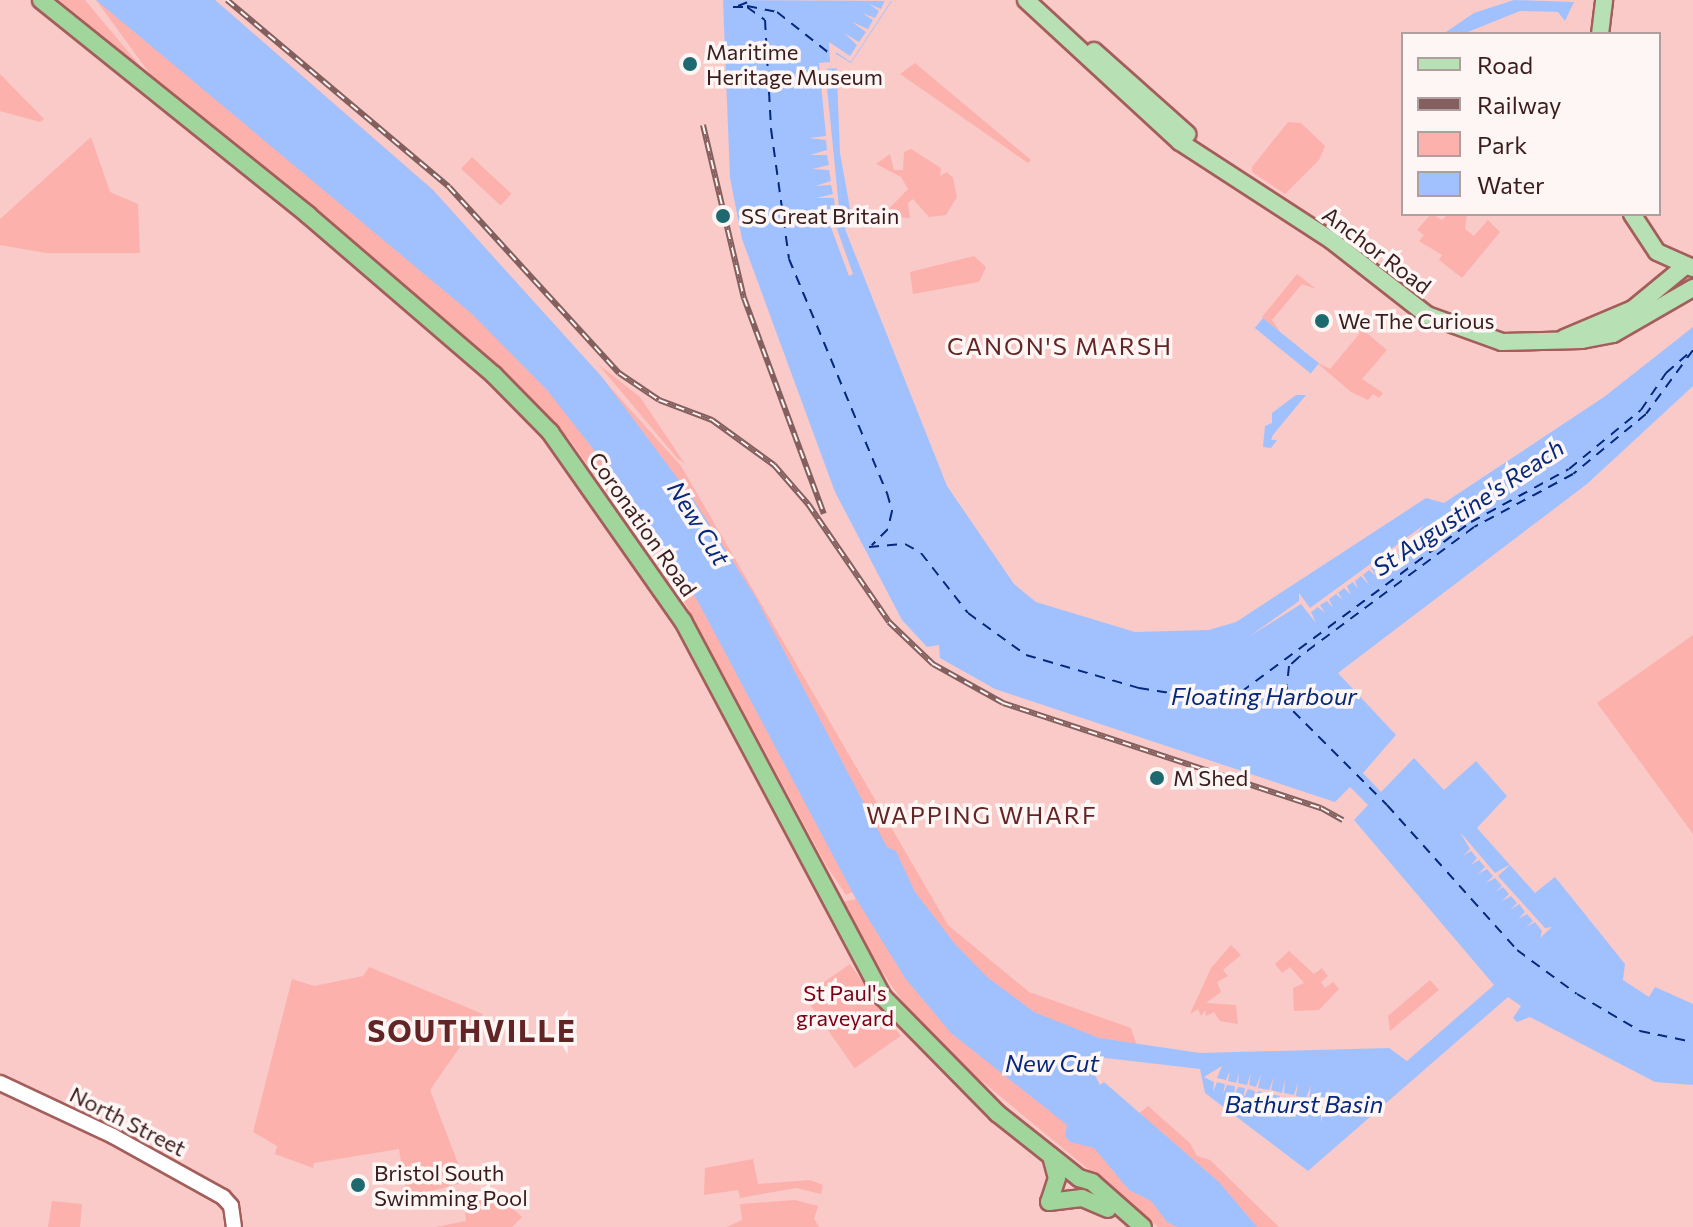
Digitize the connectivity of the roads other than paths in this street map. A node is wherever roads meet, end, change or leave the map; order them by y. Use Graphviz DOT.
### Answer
graph roads {
  1 [pos="41,0"];
  2 [pos="1026,0"];
  3 [pos="1041,0"];
  4 [pos="1604,0"];
  5 [pos="1600,32"];
  6 [pos="1195,147"];
  7 [pos="1633,216"];
  8 [pos="1688,268"];
  9 [pos="1693,288"];
  10 [pos="1558,339"];
  11 [pos="0,1083"];
  12 [pos="1051,1156"];
  13 [pos="1079,1178"];
  14 [pos="1108,1209"];
  15 [pos="234,1227"];
  16 [pos="1128,1227"];
  17 [pos="1143,1227"];
  1 -- 12 [label="highway, Coronation Road"];
  2 -- 6 [label="main road, Anchor Road"];
  3 -- 6 [label="main road, Anchor Road"];
  4 -- 5 [label="main road"];
  6 -- 10 [label="main road, Anchor Road"];
  7 -- 8 [label="main road"];
  8 -- 10 [label="main road"];
  9 -- 10 [label="main road, Anchor Road"];
  11 -- 15 [label="main road, North Street"];
  12 -- 13 [label="highway, Coronation Road"];
  12 -- 14 [label="highway"];
  13 -- 14 [label="highway, Coronation Road"];
  13 -- 17 [label="highway, Coronation Road"];
  14 -- 16 [label="highway, Coronation Road"];
}
